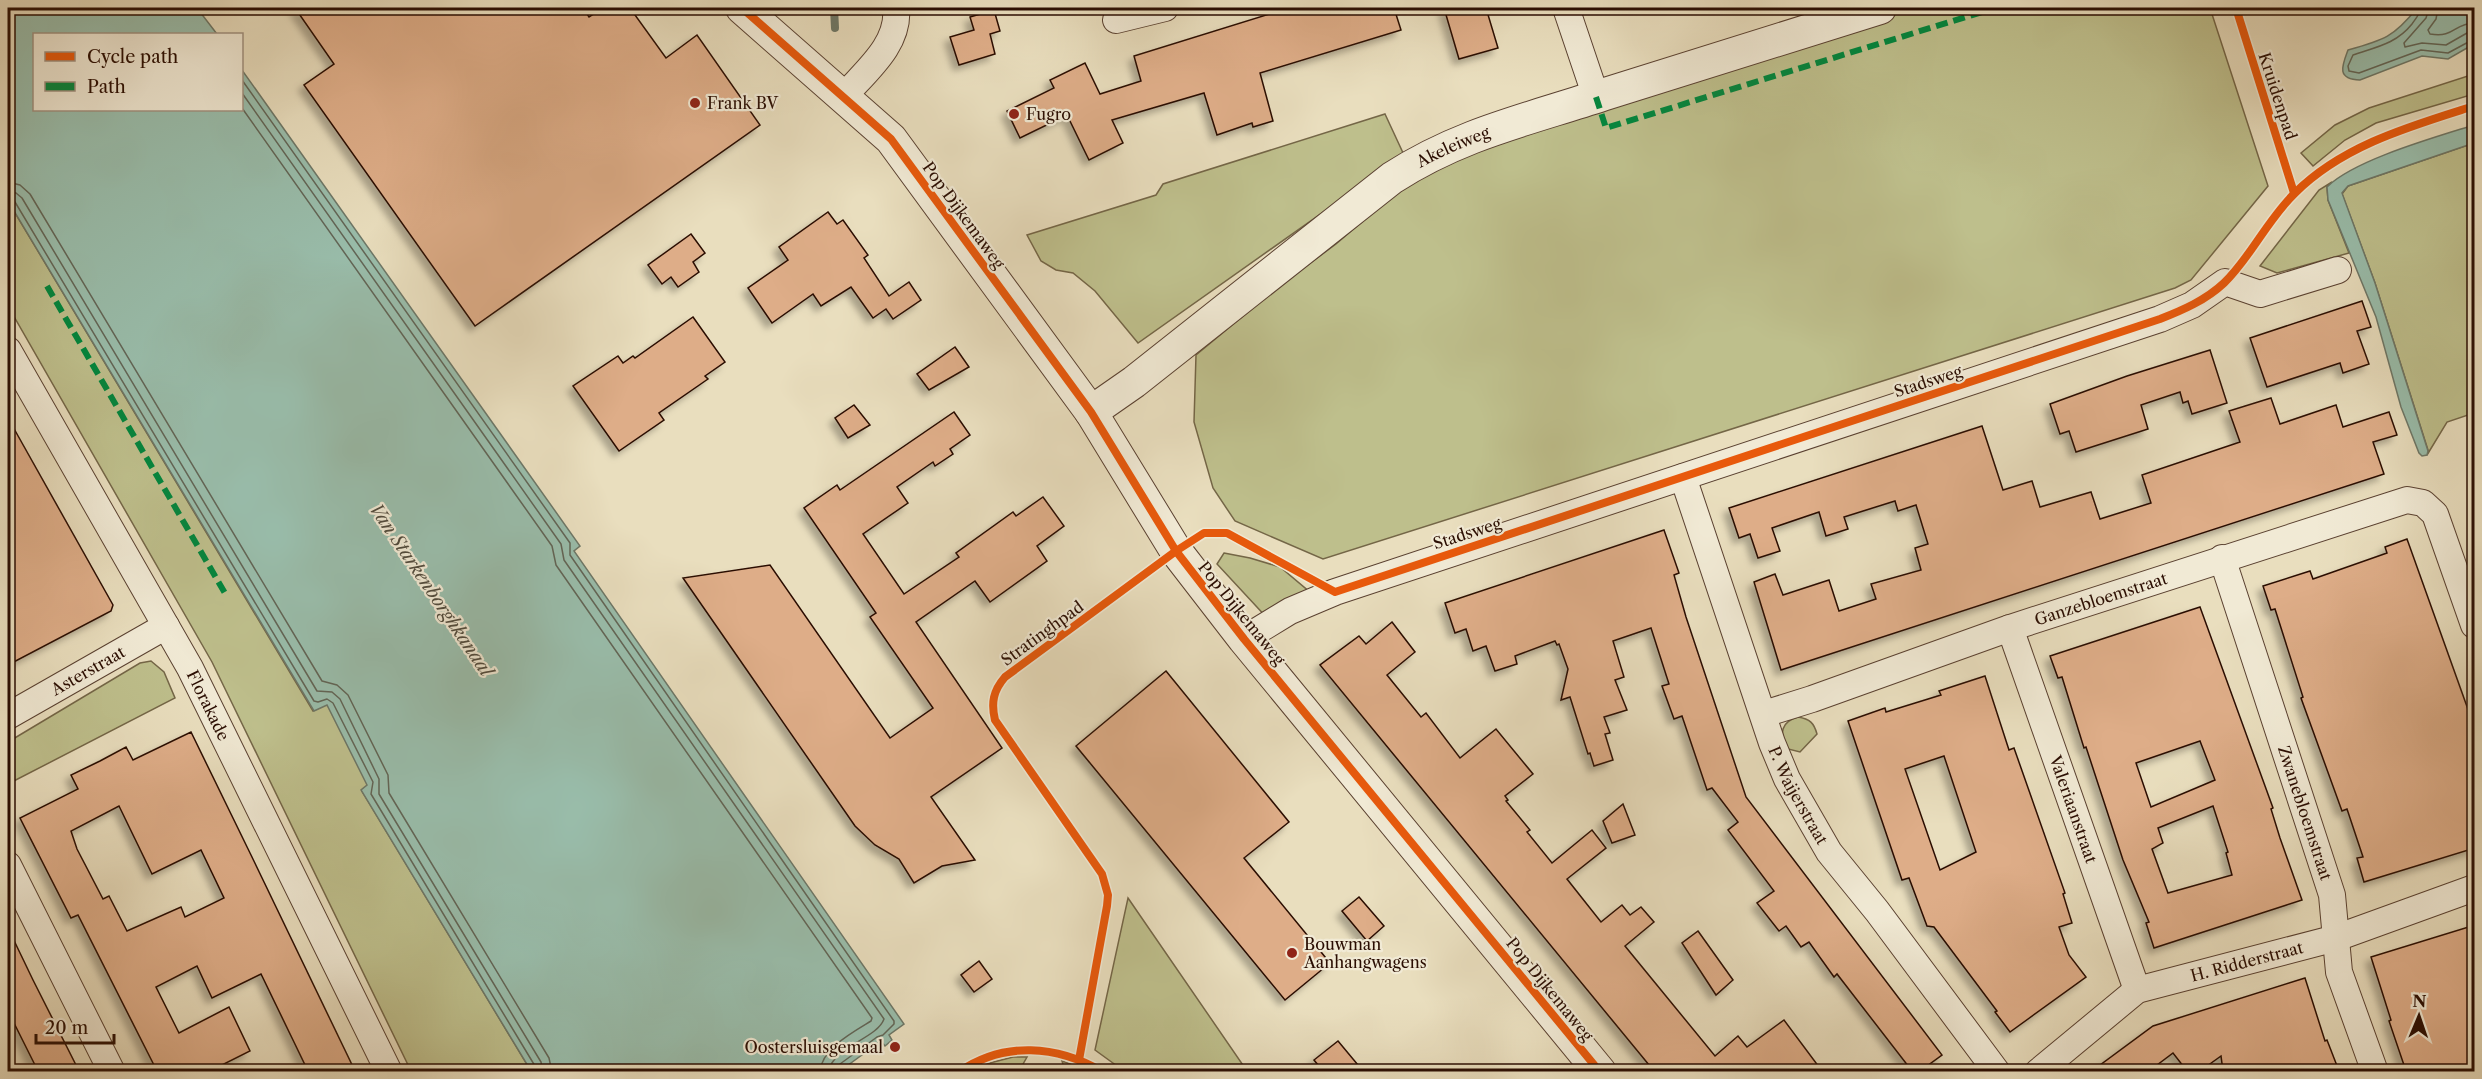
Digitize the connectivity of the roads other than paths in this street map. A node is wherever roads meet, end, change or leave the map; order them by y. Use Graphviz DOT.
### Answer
graph roads {
  1 [pos="742,8"];
  2 [pos="896,8"];
  3 [pos="1566,8"];
  4 [pos="1880,8"];
  5 [pos="1153,9"];
  6 [pos="1116,20"];
  7 [pos="844,96"];
  8 [pos="1596,97"];
  9 [pos="2338,270"];
  10 [pos="8,350"];
  11 [pos="1090,412"];
  12 [pos="1683,477"];
  13 [pos="2222,558"];
  14 [pos="2475,624"];
  15 [pos="166,626"];
  16 [pos="2010,628"];
  17 [pos="1244,639"];
  18 [pos="1764,714"];
  19 [pos="8,716"];
  20 [pos="8,865"];
  21 [pos="2475,888"];
  22 [pos="2336,938"];
  23 [pos="2137,990"];
  24 [pos="112,1071"];
  25 [pos="389,1071"];
  26 [pos="1600,1071"];
  27 [pos="1997,1071"];
  28 [pos="2038,1071"];
  29 [pos="2375,1071"];
  1 -- 7 [label="street, Pop Dijkemaweg"];
  2 -- 7 [label="street"];
  3 -- 8 [label="street"];
  4 -- 8 [label="street, Akeleiweg"];
  5 -- 6 [label="street"];
  7 -- 11 [label="street, Pop Dijkemaweg"];
  8 -- 11 [label="street, Akeleiweg"];
  9 -- 12 [label="street, Stadsweg"];
  10 -- 15 [label="street, Florakade"];
  11 -- 17 [label="street, Pop Dijkemaweg"];
  12 -- 17 [label="street, Stadsweg"];
  12 -- 18 [label="street, P. Waijerstraat"];
  13 -- 14 [label="street, Ganzebloemstraat"];
  13 -- 16 [label="street, Ganzebloemstraat"];
  13 -- 22 [label="street, Zwanebloemstraat"];
  15 -- 19 [label="street, Asterstraat"];
  15 -- 25 [label="street, Florakade"];
  16 -- 18 [label="street, Ganzebloemstraat"];
  16 -- 23 [label="street, Valeriaanstraat"];
  17 -- 26 [label="street, Pop Dijkemaweg"];
  18 -- 27 [label="street, P. Waijerstraat"];
  20 -- 24 [label="street"];
  21 -- 22 [label="street, H. Ridderstraat"];
  22 -- 23 [label="street, H. Ridderstraat"];
  22 -- 29 [label="street, Zwanebloemstraat"];
  23 -- 28 [label="street, H. Ridderstraat"];
}
